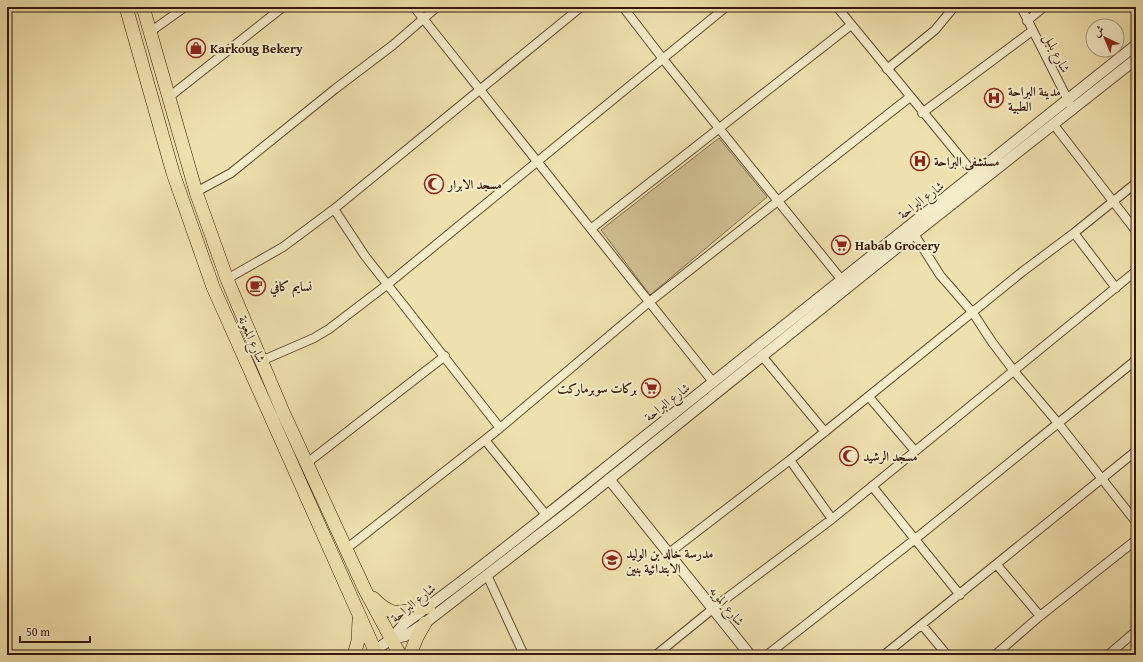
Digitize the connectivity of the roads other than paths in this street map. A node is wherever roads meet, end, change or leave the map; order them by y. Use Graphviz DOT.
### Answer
graph roads {
  1 [pos="126,7"];
  2 [pos="143,7"];
  3 [pos="185,7"];
  4 [pos="283,7"];
  5 [pos="414,7"];
  6 [pos="437,7"];
  7 [pos="581,7"];
  8 [pos="623,7"];
  9 [pos="726,7"];
  10 [pos="838,7"];
  11 [pos="954,7"];
  12 [pos="1021,7"];
  13 [pos="1044,7"];
  14 [pos="423,18"];
  15 [pos="1027,21"];
  16 [pos="852,25"];
  17 [pos="1032,31"];
  18 [pos="150,32"];
  19 [pos="1136,45"];
  20 [pos="663,59"];
  21 [pos="1136,59"];
  22 [pos="887,69"];
  23 [pos="480,89"];
  24 [pos="169,97"];
  25 [pos="910,97"];
  26 [pos="1067,100"];
  27 [pos="1073,110"];
  28 [pos="922,113"];
  29 [pos="1054,125"];
  30 [pos="720,129"];
  31 [pos="538,162"];
  32 [pos="975,175"];
  33 [pos="1136,183"];
  34 [pos="196,192"];
  35 [pos="777,200"];
  36 [pos="1114,200"];
  37 [pos="334,209"];
  38 [pos="592,228"];
  39 [pos="1136,231"];
  40 [pos="1074,233"];
  41 [pos="914,234"];
  42 [pos="1136,271"];
  43 [pos="227,279"];
  44 [pos="841,279"];
  45 [pos="388,284"];
  46 [pos="1116,288"];
  47 [pos="648,303"];
  48 [pos="974,313"];
  49 [pos="445,356"];
  50 [pos="762,356"];
  51 [pos="261,360"];
  52 [pos="1136,360"];
  53 [pos="1014,371"];
  54 [pos="713,382"];
  55 [pos="869,397"];
  56 [pos="1058,423"];
  57 [pos="500,428"];
  58 [pos="825,432"];
  59 [pos="485,440"];
  60 [pos="1136,451"];
  61 [pos="915,452"];
  62 [pos="790,460"];
  63 [pos="307,463"];
  64 [pos="1103,478"];
  65 [pos="609,479"];
  66 [pos="872,486"];
  67 [pos="546,515"];
  68 [pos="832,519"];
  69 [pos="1136,522"];
  70 [pos="914,540"];
  71 [pos="1136,540"];
  72 [pos="346,549"];
  73 [pos="669,553"];
  74 [pos="997,565"];
  75 [pos="488,575"];
  76 [pos="365,590"];
  77 [pos="960,595"];
  78 [pos="429,607"];
  79 [pos="714,610"];
  80 [pos="1040,616"];
  81 [pos="359,618"];
  82 [pos="425,623"];
  83 [pos="922,625"];
  84 [pos="1136,631"];
  85 [pos="391,639"];
  86 [pos="1005,652"];
  87 [pos="1113,653"];
  88 [pos="374,654"];
  89 [pos="354,655"];
  90 [pos="400,655"];
  91 [pos="410,655"];
  92 [pos="524,655"];
  93 [pos="656,655"];
  94 [pos="750,655"];
  95 [pos="767,655"];
  96 [pos="884,655"];
  97 [pos="947,655"];
  98 [pos="995,655"];
  1 -- 81 [label="highway, شارع المعونة"];
  2 -- 18 [label="highway, شارع المعونة"];
  3 -- 18 [label="street"];
  4 -- 24 [label="street"];
  5 -- 14 [label="street"];
  6 -- 14 [label="street"];
  7 -- 23 [label="street"];
  8 -- 20 [label="street"];
  9 -- 20 [label="street"];
  10 -- 16 [label="street"];
  11 -- 22 [label="street"];
  12 -- 15 [label="street, شارع بلبل"];
  13 -- 15 [label="street"];
  14 -- 23 [label="street"];
  14 -- 34 [label="street"];
  15 -- 17 [label="street, شارع بلبل"];
  16 -- 22 [label="street"];
  16 -- 30 [label="street"];
  17 -- 26 [label="street, شارع بلبل"];
  17 -- 28 [label="street"];
  18 -- 24 [label="highway, شارع المعونة"];
  19 -- 26 [label="street, شارع البراحة"];
  20 -- 30 [label="street"];
  20 -- 31 [label="street"];
  21 -- 27 [label="street, شارع البراحة"];
  22 -- 25 [label="street"];
  23 -- 31 [label="street"];
  23 -- 37 [label="street"];
  24 -- 34 [label="highway, شارع المعونة"];
  25 -- 28 [label="street"];
  25 -- 35 [label="street"];
  26 -- 27 [label="street, شارع بلبل"];
  26 -- 32 [label="street, شارع البراحة"];
  27 -- 29 [label="street, شارع البراحة"];
  28 -- 32 [label="street"];
  29 -- 36 [label="street"];
  29 -- 41 [label="street, شارع البراحة"];
  30 -- 35 [label="street"];
  30 -- 38 [label="street"];
  31 -- 38 [label="street"];
  31 -- 45 [label="street"];
  32 -- 44 [label="street, شارع البراحة"];
  33 -- 36 [label="street"];
  34 -- 43 [label="highway, شارع المعونة"];
  35 -- 44 [label="street"];
  35 -- 47 [label="street"];
  36 -- 39 [label="street"];
  36 -- 40 [label="street"];
  37 -- 43 [label="street"];
  37 -- 45 [label="street"];
  38 -- 47 [label="street"];
  40 -- 46 [label="street"];
  40 -- 48 [label="street"];
  41 -- 48 [label="street"];
  41 -- 50 [label="street, شارع البراحة"];
  42 -- 46 [label="street"];
  43 -- 51 [label="highway, شارع المعونة"];
  44 -- 54 [label="street, شارع البراحة"];
  45 -- 49 [label="street"];
  45 -- 51 [label="street"];
  46 -- 53 [label="street"];
  47 -- 54 [label="street"];
  47 -- 57 [label="street"];
  48 -- 53 [label="street"];
  48 -- 55 [label="street"];
  49 -- 57 [label="street"];
  49 -- 63 [label="street"];
  50 -- 58 [label="street"];
  50 -- 65 [label="street, شارع البراحة"];
  51 -- 63 [label="highway, شارع المعونة"];
  52 -- 56 [label="street"];
  53 -- 56 [label="street"];
  53 -- 61 [label="street"];
  54 -- 67 [label="street, شارع البراحة"];
  55 -- 58 [label="street"];
  55 -- 61 [label="street"];
  56 -- 64 [label="street"];
  56 -- 70 [label="street"];
  57 -- 59 [label="street"];
  58 -- 62 [label="street"];
  59 -- 67 [label="street"];
  59 -- 72 [label="street"];
  60 -- 64 [label="street"];
  61 -- 66 [label="street"];
  62 -- 68 [label="street"];
  62 -- 73 [label="street"];
  63 -- 72 [label="highway, شارع المعونة"];
  64 -- 69 [label="street"];
  64 -- 74 [label="street"];
  65 -- 73 [label="street, شارع المويه"];
  65 -- 75 [label="street, شارع البراحة"];
  66 -- 68 [label="street"];
  66 -- 70 [label="street"];
  67 -- 78 [label="street, شارع البراحة"];
  68 -- 79 [label="street"];
  70 -- 77 [label="street"];
  70 -- 95 [label="street"];
  71 -- 80 [label="street"];
  72 -- 76 [label="highway, شارع المعونة"];
  73 -- 79 [label="street, شارع المويه"];
  74 -- 77 [label="street"];
  74 -- 80 [label="street"];
  75 -- 82 [label="street, شارع البراحة"];
  75 -- 92 [label="street"];
  76 -- 78 [label="highway"];
  76 -- 85 [label="highway, شارع المعونة"];
  77 -- 83 [label="street"];
  78 -- 85 [label="street, شارع البراحة"];
  79 -- 93 [label="street"];
  79 -- 94 [label="street, شارع المويه"];
  80 -- 86 [label="street"];
  81 -- 88 [label="highway, شارع المعونة"];
  81 -- 89 [label="highway"];
  82 -- 85 [label="street, شارع البراحة"];
  82 -- 91 [label="highway"];
  83 -- 96 [label="street"];
  83 -- 97 [label="street"];
  84 -- 87 [label="street"];
  85 -- 88 [label="street"];
  85 -- 90 [label="highway, شارع المعونة"];
  86 -- 98 [label="street"];
}
